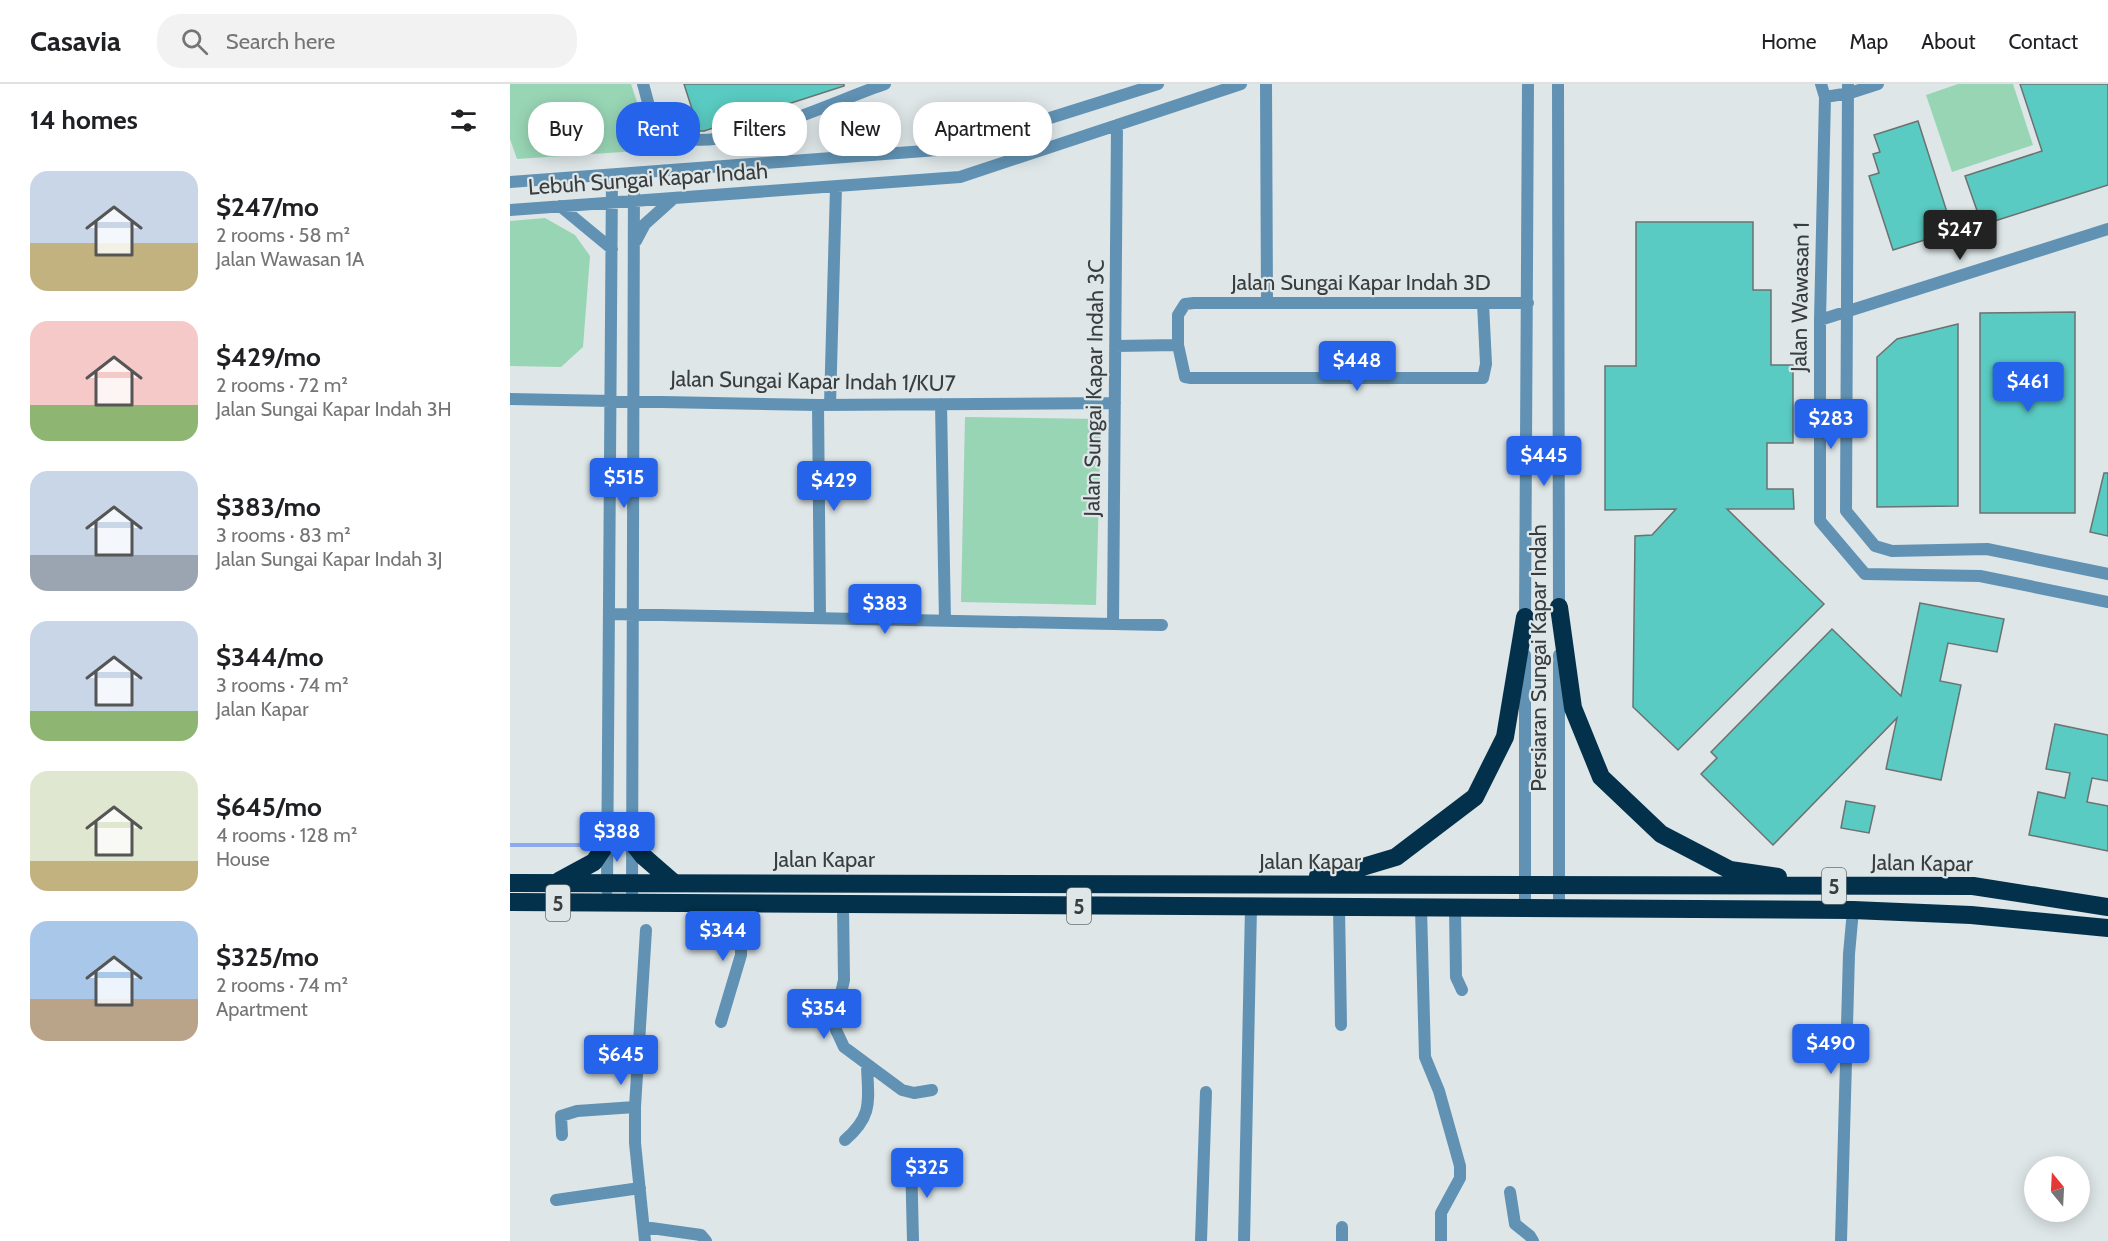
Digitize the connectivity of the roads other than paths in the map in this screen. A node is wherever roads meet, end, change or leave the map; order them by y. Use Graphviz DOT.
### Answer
graph roads {
  1 [pos="643,84"];
  2 [pos="885,84"];
  3 [pos="1158,84"];
  4 [pos="1241,84"];
  5 [pos="1266,84"];
  6 [pos="1528,84"];
  7 [pos="1558,84"];
  8 [pos="1821,84"];
  9 [pos="1878,84"];
  10 [pos="1849,89"];
  11 [pos="1825,97"];
  12 [pos="1117,125"];
  13 [pos="634,173"];
  14 [pos="612,175"];
  15 [pos="510,182"];
  16 [pos="836,187"];
  17 [pos="674,198"];
  18 [pos="634,201"];
  19 [pos="612,203"];
  20 [pos="560,206"];
  21 [pos="510,210"];
  22 [pos="2108,229"];
  23 [pos="634,246"];
  24 [pos="612,249"];
  25 [pos="1267,303"];
  26 [pos="1484,303"];
  27 [pos="1528,303"];
  28 [pos="1846,314"];
  29 [pos="1820,320"];
  30 [pos="1178,345"];
  31 [pos="1115,346"];
  32 [pos="510,399"];
  33 [pos="609,400"];
  34 [pos="633,400"];
  35 [pos="1115,403"];
  36 [pos="941,404"];
  37 [pos="824,405"];
  38 [pos="2108,574"];
  39 [pos="2108,602"];
  40 [pos="1559,607"];
  41 [pos="609,614"];
  42 [pos="633,615"];
  43 [pos="1525,617"];
  44 [pos="820,618"];
  45 [pos="945,621"];
  46 [pos="1113,624"];
  47 [pos="1162,625"];
  48 [pos="632,842"];
  49 [pos="607,843"];
  50 [pos="510,883"];
  51 [pos="555,883"];
  52 [pos="632,883"];
  53 [pos="674,883"];
  54 [pos="607,884"];
  55 [pos="1224,885"];
  56 [pos="1526,885"];
  57 [pos="1558,886"];
  58 [pos="1843,886"];
  59 [pos="510,902"];
  60 [pos="607,903"];
  61 [pos="632,903"];
  62 [pos="741,904"];
  63 [pos="843,904"];
  64 [pos="1251,907"];
  65 [pos="2108,907"];
  66 [pos="1339,908"];
  67 [pos="1421,908"];
  68 [pos="1455,908"];
  69 [pos="1525,909"];
  70 [pos="1559,909"];
  71 [pos="1853,910"];
  72 [pos="2108,928"];
  73 [pos="646,930"];
  74 [pos="1462,990"];
  75 [pos="721,1022"];
  76 [pos="1341,1024"];
  77 [pos="867,1065"];
  78 [pos="932,1090"];
  79 [pos="1206,1092"];
  80 [pos="635,1107"];
  81 [pos="562,1135"];
  82 [pos="845,1140"];
  83 [pos="911,1158"];
  84 [pos="640,1188"];
  85 [pos="1510,1192"];
  86 [pos="556,1200"];
  87 [pos="644,1227"];
  88 [pos="1342,1227"];
  89 [pos="645,1241"];
  90 [pos="706,1241"];
  91 [pos="913,1241"];
  92 [pos="1201,1241"];
  93 [pos="1244,1241"];
  94 [pos="1342,1241"];
  95 [pos="1441,1241"];
  96 [pos="1533,1241"];
  97 [pos="1841,1241"];
  1 -- 2 [label="street"];
  3 -- 13 [label="street, Lebuh Sungai Kapar Indah"];
  4 -- 12 [label="street, Lebuh Sungai Kapar Indah"];
  5 -- 25 [label="street"];
  6 -- 27 [label="street, Persiaran Sungai Kapar Indah"];
  7 -- 40 [label="street, Persiaran Sungai Kapar Indah"];
  8 -- 11 [label="street, Jalan Wawasan 1"];
  9 -- 10 [label="street"];
  10 -- 11 [label="street"];
  10 -- 28 [label="street, Jalan Wawasan 1"];
  11 -- 29 [label="street, Jalan Wawasan 1"];
  12 -- 16 [label="street, Lebuh Sungai Kapar Indah"];
  12 -- 31 [label="street, Jalan Sungai Kapar Indah 3C"];
  13 -- 14 [label="street, Lebuh Sungai Kapar Indah"];
  13 -- 18 [label="street"];
  14 -- 15 [label="street, Lebuh Sungai Kapar Indah"];
  14 -- 19 [label="street"];
  16 -- 17 [label="street, Lebuh Sungai Kapar Indah"];
  16 -- 37 [label="street"];
  17 -- 18 [label="street, Lebuh Sungai Kapar Indah"];
  17 -- 23 [label="street"];
  18 -- 19 [label="street, Lebuh Sungai Kapar Indah"];
  18 -- 23 [label="street"];
  19 -- 20 [label="street, Lebuh Sungai Kapar Indah"];
  19 -- 24 [label="street"];
  20 -- 21 [label="street, Lebuh Sungai Kapar Indah"];
  20 -- 24 [label="street"];
  22 -- 28 [label="street"];
  23 -- 34 [label="street"];
  24 -- 33 [label="street"];
  25 -- 26 [label="street, Jalan Sungai Kapar Indah 3D"];
  25 -- 30 [label="street, Jalan Sungai Kapar Indah 3D"];
  26 -- 27 [label="street, Jalan Sungai Kapar Indah 3D"];
  26 -- 30 [label="street"];
  27 -- 43 [label="street, Persiaran Sungai Kapar Indah"];
  28 -- 29 [label="street"];
  28 -- 38 [label="street, Jalan Wawasan 1"];
  29 -- 39 [label="street, Jalan Wawasan 1"];
  30 -- 31 [label="street"];
  31 -- 35 [label="street, Jalan Sungai Kapar Indah 3C"];
  32 -- 33 [label="street, Jalan Sungai Kapar Indah 1/KU7"];
  33 -- 34 [label="street, Jalan Sungai Kapar Indah 1/KU7"];
  33 -- 41 [label="street"];
  34 -- 37 [label="street, Jalan Sungai Kapar Indah 1/KU7"];
  34 -- 42 [label="street"];
  35 -- 36 [label="street, Jalan Sungai Kapar Indah 1/KU7"];
  35 -- 46 [label="street, Jalan Sungai Kapar Indah 3C"];
  36 -- 37 [label="street, Jalan Sungai Kapar Indah 1/KU7"];
  36 -- 45 [label="street"];
  37 -- 44 [label="street"];
  40 -- 57 [label="street, Persiaran Sungai Kapar Indah"];
  40 -- 58 [label="highway"];
  41 -- 42 [label="street"];
  41 -- 49 [label="street"];
  42 -- 44 [label="street"];
  42 -- 48 [label="street"];
  43 -- 55 [label="highway"];
  43 -- 56 [label="street, Persiaran Sungai Kapar Indah"];
  44 -- 45 [label="street"];
  45 -- 46 [label="street"];
  46 -- 47 [label="street"];
  48 -- 52 [label="street"];
  48 -- 53 [label="highway"];
  49 -- 51 [label="highway"];
  49 -- 54 [label="street"];
  50 -- 51 [label="highway, Jalan Kapar / 5"];
  51 -- 54 [label="highway, Jalan Kapar / 5"];
  52 -- 53 [label="highway, Jalan Kapar / 5"];
  52 -- 54 [label="highway, Jalan Kapar / 5"];
  52 -- 61 [label="street"];
  53 -- 55 [label="highway, Jalan Kapar / 5"];
  54 -- 60 [label="street"];
  55 -- 56 [label="highway, Jalan Kapar / 5"];
  56 -- 57 [label="highway, Jalan Kapar / 5"];
  56 -- 69 [label="street, Persiaran Sungai Kapar Indah"];
  57 -- 58 [label="highway, Jalan Kapar / 5"];
  57 -- 70 [label="street, Persiaran Sungai Kapar Indah"];
  58 -- 65 [label="highway, Jalan Kapar / 5"];
  59 -- 60 [label="highway, Jalan Kapar / 5"];
  60 -- 61 [label="highway, Jalan Kapar / 5"];
  61 -- 62 [label="highway, Jalan Kapar / 5"];
  62 -- 63 [label="highway, Jalan Kapar / 5"];
  62 -- 75 [label="street"];
  63 -- 64 [label="highway, Jalan Kapar / 5"];
  63 -- 77 [label="street"];
  64 -- 66 [label="highway, Jalan Kapar / 5"];
  64 -- 93 [label="street"];
  66 -- 67 [label="highway, Jalan Kapar / 5"];
  66 -- 76 [label="street"];
  67 -- 68 [label="highway, Jalan Kapar / 5"];
  67 -- 95 [label="street"];
  68 -- 69 [label="highway, Jalan Kapar / 5"];
  68 -- 74 [label="street"];
  69 -- 70 [label="highway, Jalan Kapar / 5"];
  70 -- 71 [label="highway, Jalan Kapar / 5"];
  71 -- 72 [label="highway, Jalan Kapar / 5"];
  71 -- 97 [label="street"];
  73 -- 80 [label="street"];
  77 -- 78 [label="street"];
  77 -- 82 [label="street"];
  79 -- 92 [label="street"];
  80 -- 81 [label="street"];
  80 -- 84 [label="street"];
  83 -- 91 [label="street"];
  84 -- 86 [label="street"];
  84 -- 87 [label="street"];
  85 -- 96 [label="street"];
  87 -- 89 [label="street"];
  87 -- 90 [label="street"];
  88 -- 94 [label="street"];
}
